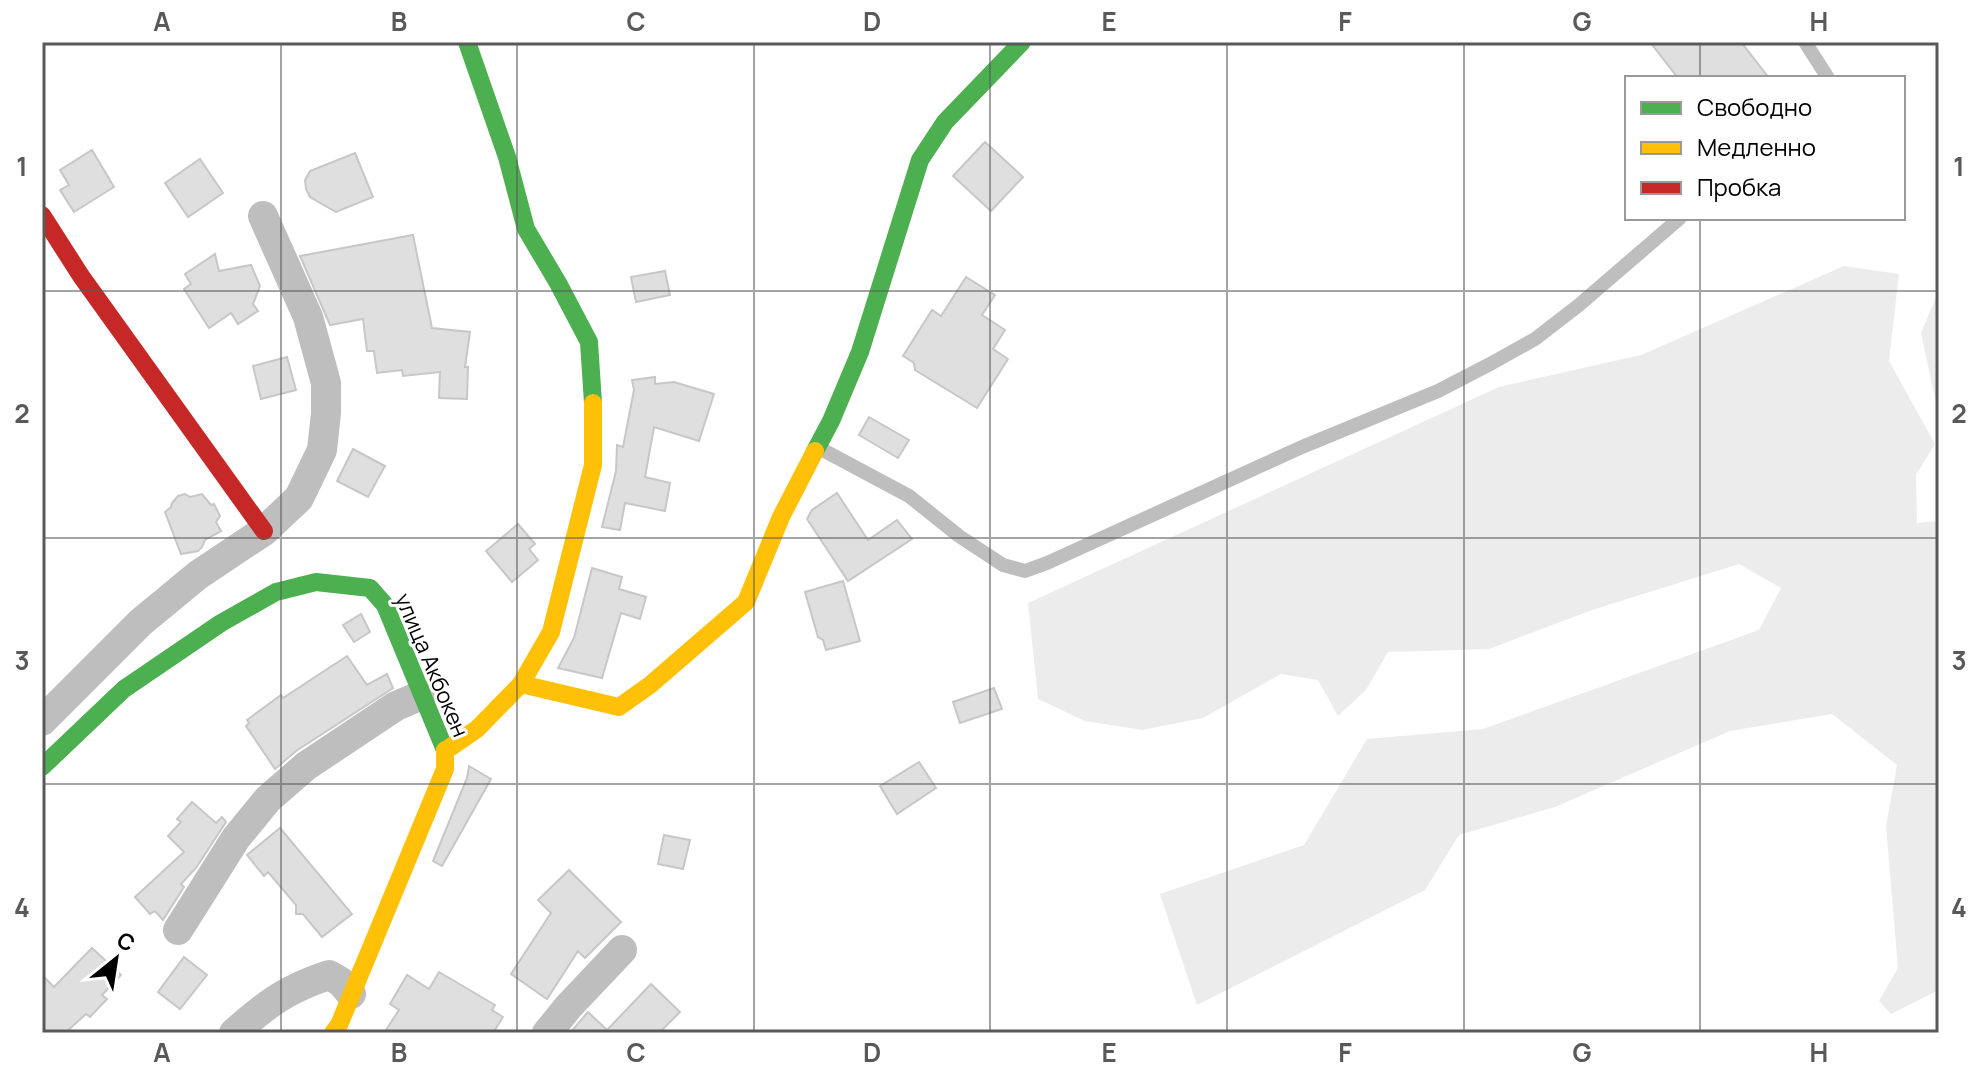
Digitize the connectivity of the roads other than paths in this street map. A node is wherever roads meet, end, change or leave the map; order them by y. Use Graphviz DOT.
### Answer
graph roads {
  1 [pos="467,42"];
  2 [pos="1022,42"];
  3 [pos="1805,42"];
  4 [pos="1827,76"];
  5 [pos="42,215"];
  6 [pos="263,216"];
  7 [pos="1678,220"];
  8 [pos="817,447"];
  9 [pos="264,531"];
  10 [pos="521,684"];
  11 [pos="422,695"];
  12 [pos="42,721"];
  13 [pos="445,751"];
  14 [pos="42,767"];
  15 [pos="178,930"];
  16 [pos="622,950"];
  17 [pos="351,994"];
  18 [pos="234,1033"];
  19 [pos="333,1033"];
  20 [pos="547,1033"];
  1 -- 10 [label="street"];
  2 -- 8 [label="street"];
  3 -- 4 [label="lane"];
  5 -- 9 [label="street"];
  6 -- 9 [label="street"];
  7 -- 8 [label="lane"];
  8 -- 10 [label="street"];
  9 -- 12 [label="street"];
  10 -- 13 [label="street"];
  11 -- 13 [label="street, улица Акбокен"];
  11 -- 14 [label="street, улица Акбокен"];
  11 -- 15 [label="street"];
  13 -- 17 [label="street, улица Акбокен"];
  16 -- 20 [label="street"];
  17 -- 18 [label="street"];
  17 -- 19 [label="street, улица Акбокен"];
}
